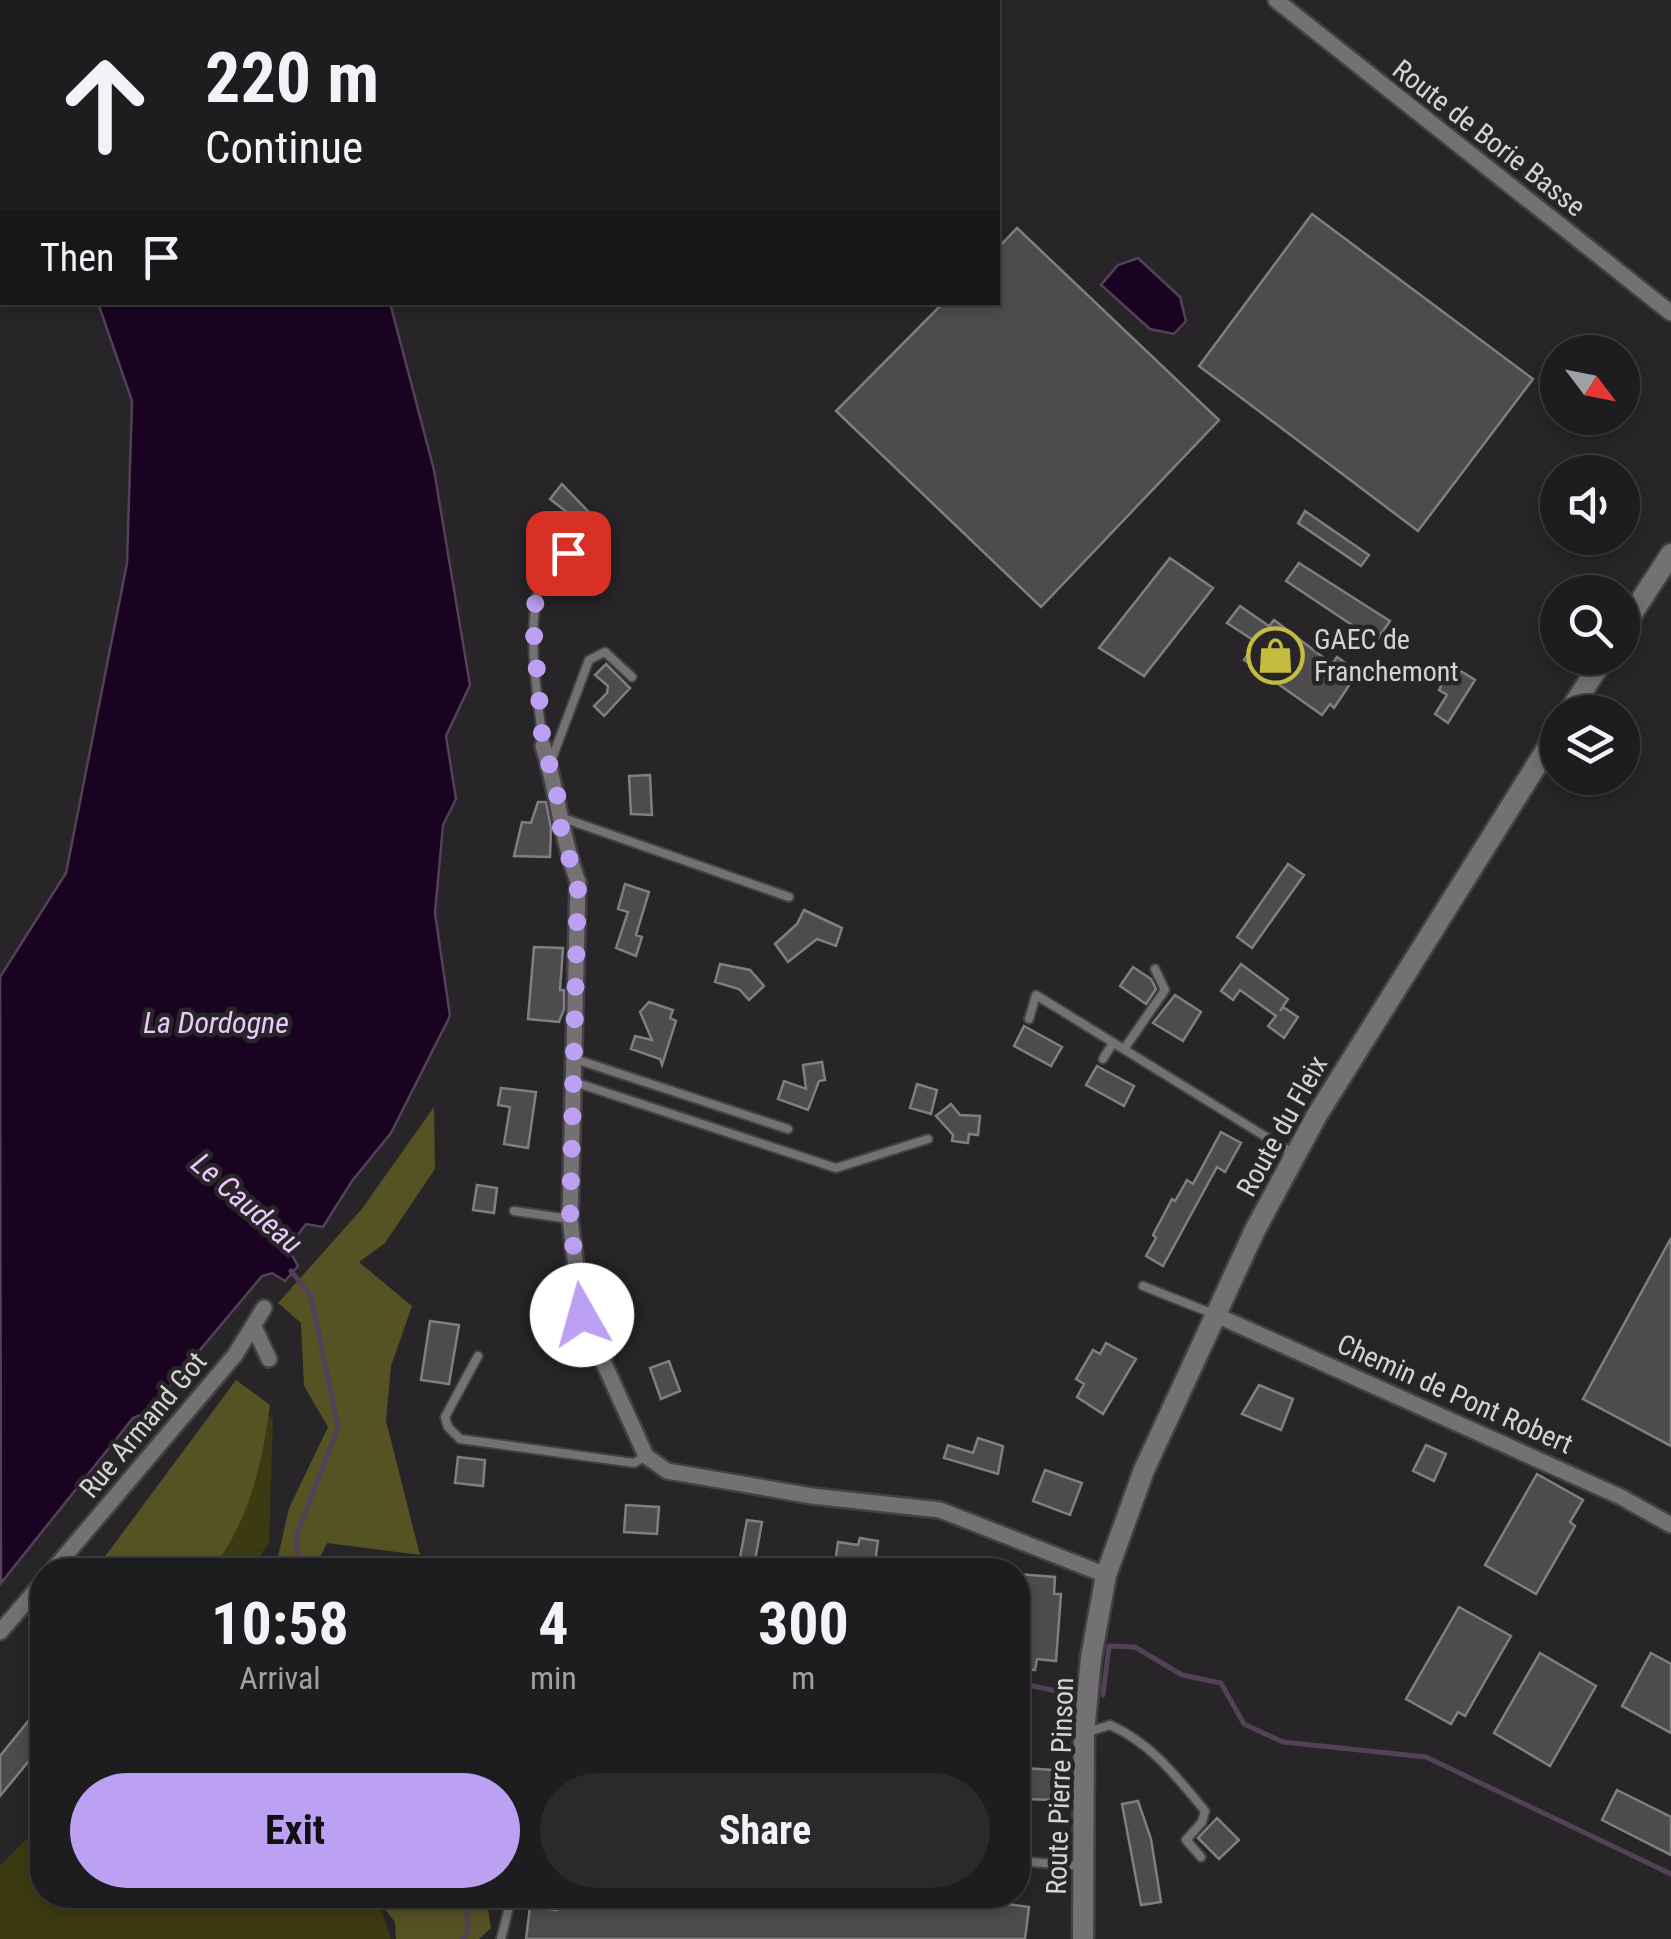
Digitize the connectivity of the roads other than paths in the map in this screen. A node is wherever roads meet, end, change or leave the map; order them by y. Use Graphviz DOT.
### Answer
graph roads {
  1 [pos="1276,0"];
  2 [pos="1668,306"];
  3 [pos="568,553"];
  4 [pos="1671,554"];
  5 [pos="1640,601"];
  6 [pos="632,677"];
  7 [pos="543,746"];
  8 [pos="1540,759"];
  9 [pos="549,766"];
  10 [pos="563,818"];
  11 [pos="790,897"];
  12 [pos="1155,969"];
  13 [pos="1030,1019"];
  14 [pos="1113,1042"];
  15 [pos="1124,1049"];
  16 [pos="1102,1059"];
  17 [pos="575,1060"];
  18 [pos="574,1082"];
  19 [pos="788,1129"];
  20 [pos="928,1139"];
  21 [pos="1296,1155"];
  22 [pos="514,1211"];
  23 [pos="570,1219"];
  24 [pos="1143,1286"];
  25 [pos="264,1308"];
  26 [pos="1216,1314"];
  27 [pos="255,1329"];
  28 [pos="478,1356"];
  29 [pos="268,1359"];
  30 [pos="646,1456"];
  31 [pos="1671,1525"];
  32 [pos="64,1558"];
  33 [pos="1106,1575"];
  34 [pos="30,1597"];
  35 [pos="0,1632"];
  36 [pos="1084,1733"];
  37 [pos="1201,1857"];
  38 [pos="1030,1862"];
  39 [pos="1084,1866"];
  40 [pos="509,1908"];
  41 [pos="501,1939"];
  42 [pos="1083,1939"];
  1 -- 2 [label="street, Route de Borie Basse"];
  3 -- 7 [label="lane"];
  4 -- 5 [label="main road"];
  6 -- 9 [label="lane"];
  7 -- 9 [label="street"];
  8 -- 21 [label="main road, Route du Fleix"];
  9 -- 10 [label="street"];
  10 -- 11 [label="lane"];
  10 -- 17 [label="street"];
  12 -- 15 [label="lane"];
  13 -- 14 [label="lane"];
  14 -- 15 [label="lane"];
  14 -- 16 [label="lane"];
  15 -- 21 [label="lane"];
  17 -- 18 [label="street"];
  17 -- 19 [label="lane"];
  18 -- 20 [label="lane"];
  18 -- 23 [label="street"];
  21 -- 26 [label="main road, Route du Fleix"];
  22 -- 23 [label="lane"];
  23 -- 30 [label="street"];
  24 -- 26 [label="lane"];
  25 -- 27 [label="street, Rue Armand Got"];
  26 -- 31 [label="street, Chemin de Pont Robert"];
  26 -- 33 [label="main road, Route du Fleix"];
  27 -- 29 [label="street"];
  27 -- 32 [label="street, Rue Armand Got"];
  28 -- 30 [label="lane"];
  30 -- 33 [label="street"];
  33 -- 36 [label="main road, Route Pierre Pinson"];
  34 -- 35 [label="street"];
  36 -- 37 [label="lane"];
  36 -- 39 [label="main road, Route Pierre Pinson"];
  38 -- 39 [label="lane"];
  39 -- 42 [label="main road, Route Pierre Pinson"];
  40 -- 41 [label="lane"];
}
